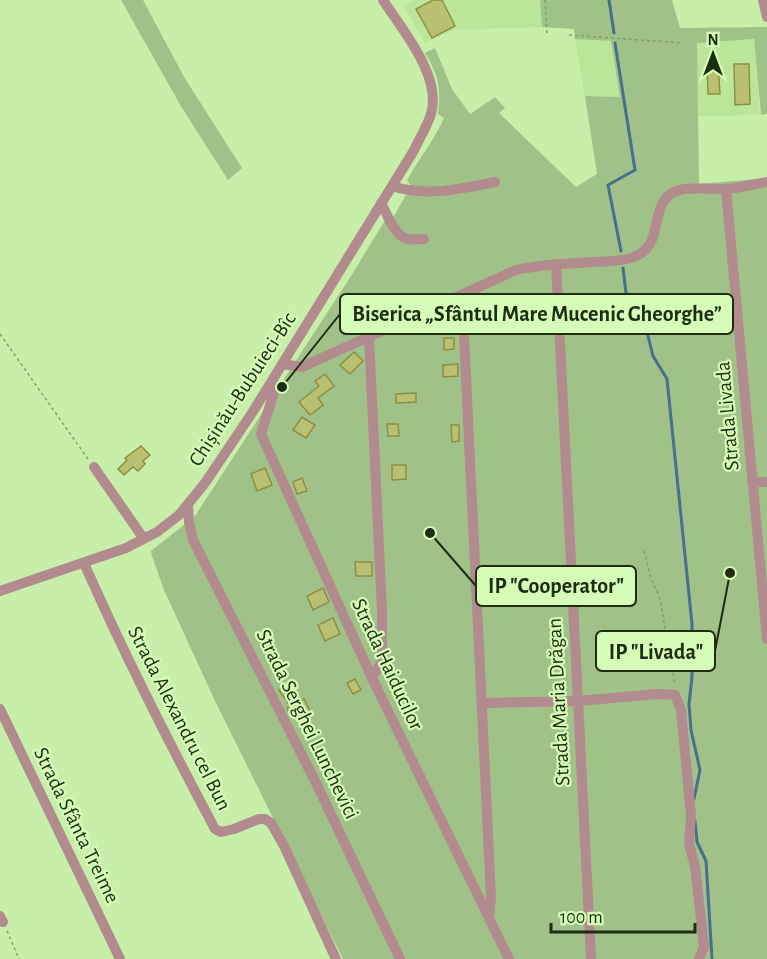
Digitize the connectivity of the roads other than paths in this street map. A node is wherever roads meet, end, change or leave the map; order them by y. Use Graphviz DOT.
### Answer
graph roads {
  1 [pos="383,0"];
  2 [pos="763,0"];
  3 [pos="767,17"];
  4 [pos="495,182"];
  5 [pos="767,182"];
  6 [pos="392,186"];
  7 [pos="726,189"];
  8 [pos="381,203"];
  9 [pos="424,238"];
  10 [pos="556,264"];
  11 [pos="462,295"];
  12 [pos="369,337"];
  13 [pos="282,364"];
  14 [pos="273,380"];
  15 [pos="94,467"];
  16 [pos="752,482"];
  17 [pos="767,482"];
  18 [pos="188,504"];
  19 [pos="144,540"];
  20 [pos="84,563"];
  21 [pos="0,591"];
  22 [pos="767,639"];
  23 [pos="372,678"];
  24 [pos="578,701"];
  25 [pos="483,703"];
  26 [pos="0,709"];
  27 [pos="489,918"];
  28 [pos="120,959"];
  29 [pos="336,959"];
  30 [pos="400,959"];
  31 [pos="509,959"];
  32 [pos="591,959"];
  33 [pos="699,959"];
  1 -- 6 [label="street, Chișinău-Bubuieci-Bîc"];
  2 -- 3 [label="street"];
  4 -- 6 [label="street"];
  5 -- 7 [label="street"];
  6 -- 8 [label="street, Chișinău-Bubuieci-Bîc"];
  7 -- 10 [label="street"];
  7 -- 16 [label="street, Strada Livada"];
  8 -- 9 [label="street"];
  8 -- 13 [label="street, Chișinău-Bubuieci-Bîc"];
  10 -- 11 [label="street"];
  10 -- 24 [label="street, Strada Maria Drăgan"];
  11 -- 12 [label="street"];
  11 -- 25 [label="street"];
  12 -- 13 [label="street"];
  12 -- 23 [label="street"];
  13 -- 14 [label="street, Chișinău-Bubuieci-Bîc"];
  14 -- 18 [label="street, Chișinău-Bubuieci-Bîc"];
  14 -- 23 [label="street, Strada Haiducilor"];
  15 -- 19 [label="street"];
  16 -- 17 [label="street"];
  16 -- 22 [label="street, Strada Livada"];
  18 -- 19 [label="street, Chișinău-Bubuieci-Bîc"];
  18 -- 30 [label="street, Strada Serghei Lunchevici"];
  19 -- 20 [label="street, Chișinău-Bubuieci-Bîc"];
  20 -- 21 [label="street, Chișinău-Bubuieci-Bîc"];
  20 -- 29 [label="street, Strada Alexandru cel Bun"];
  23 -- 27 [label="street, Strada Haiducilor"];
  24 -- 25 [label="street"];
  24 -- 32 [label="street, Strada Maria Drăgan"];
  24 -- 33 [label="street"];
  25 -- 27 [label="street"];
  26 -- 28 [label="street, Strada Sfânta Treime"];
  27 -- 31 [label="street, Strada Haiducilor"];
}
